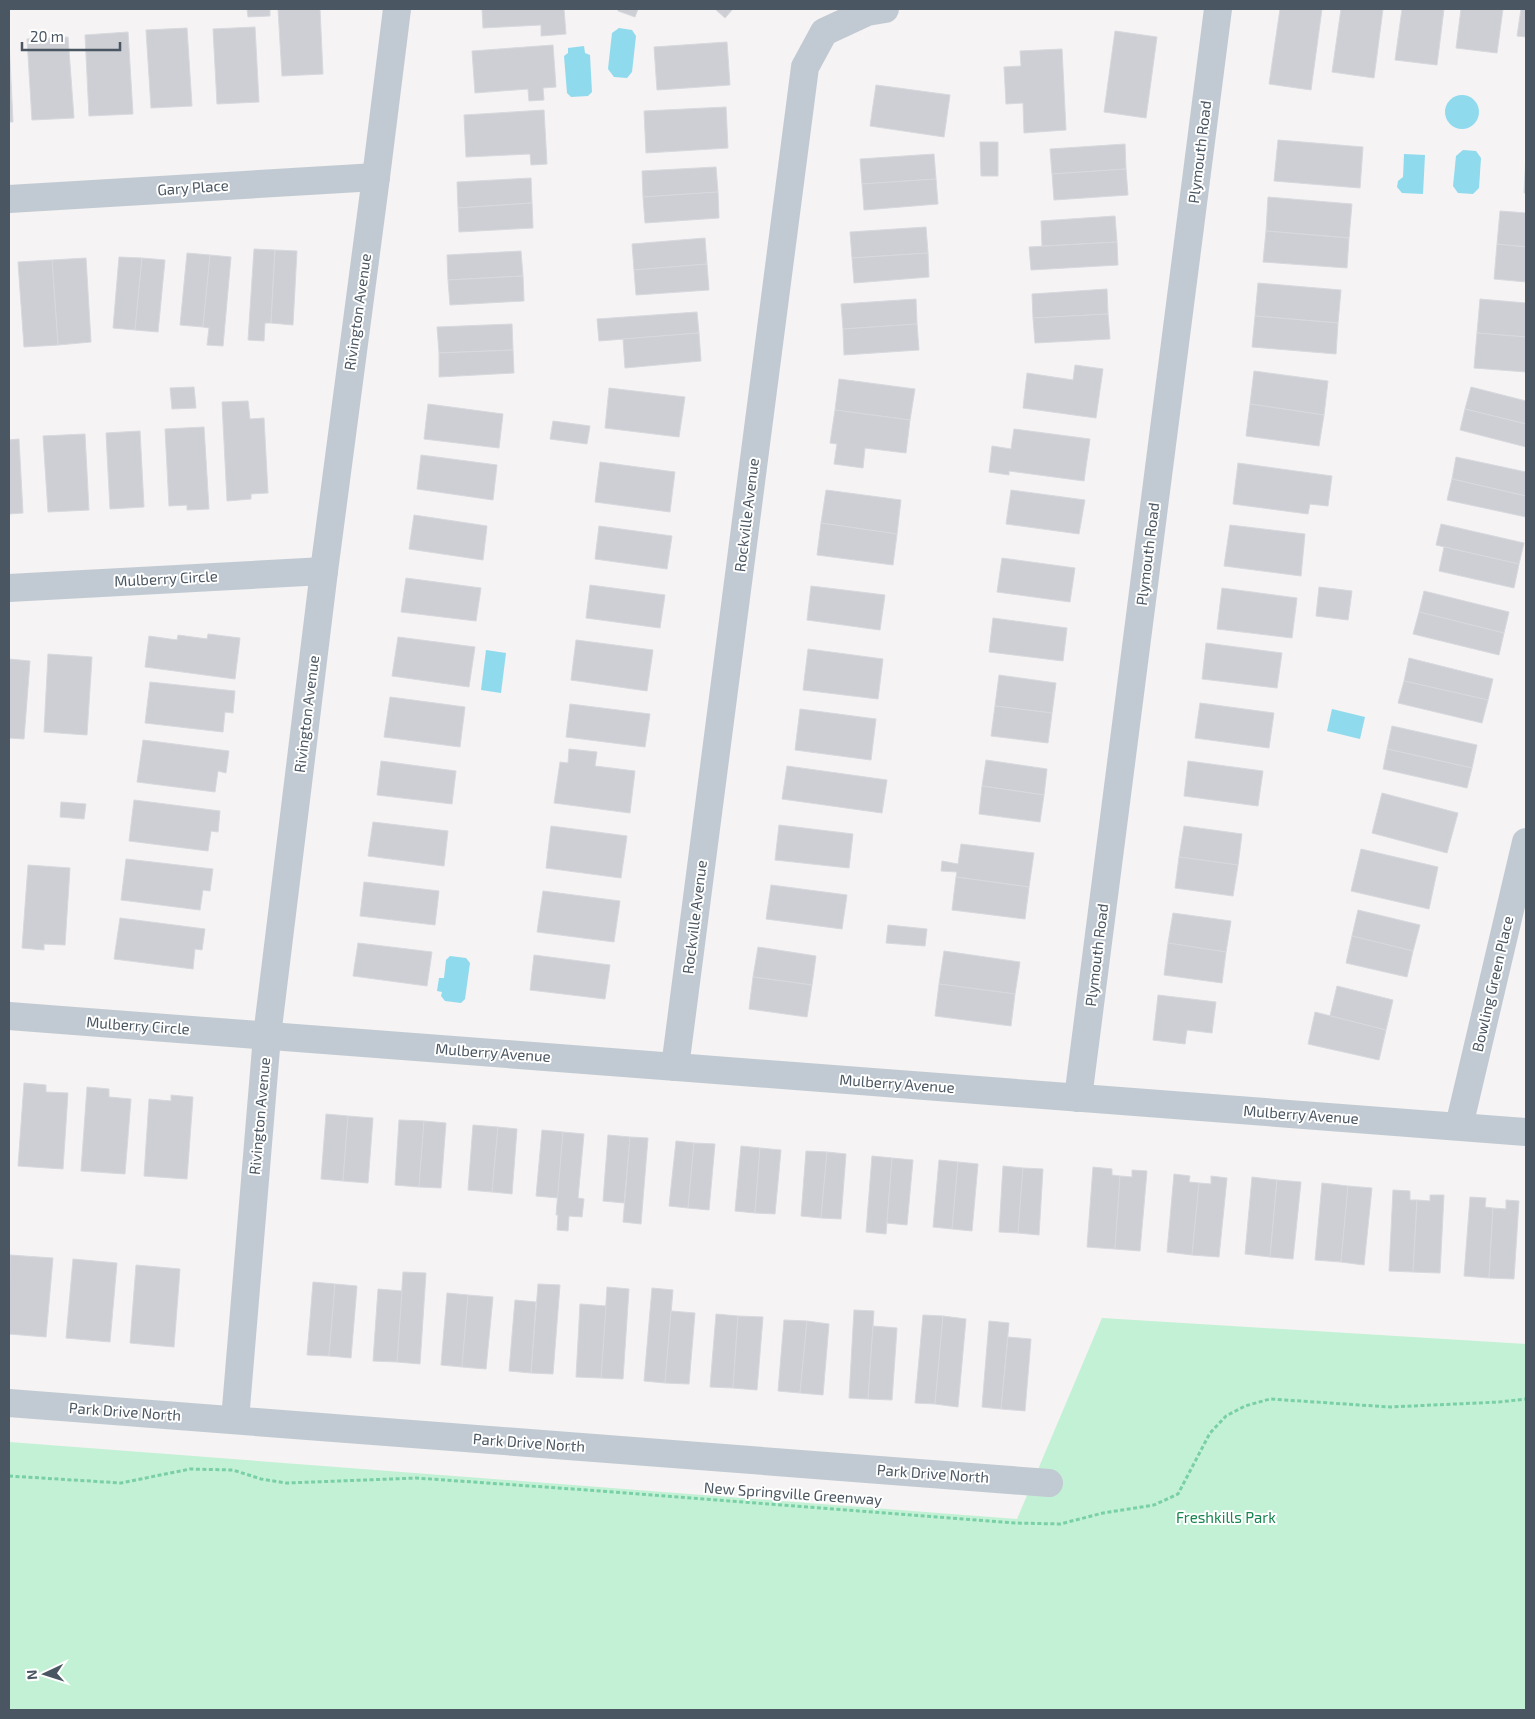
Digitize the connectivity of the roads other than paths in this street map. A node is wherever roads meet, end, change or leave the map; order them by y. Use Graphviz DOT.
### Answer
graph roads {
  1 [pos="397,9"];
  2 [pos="885,9"];
  3 [pos="1218,9"];
  4 [pos="376,177"];
  5 [pos="9,199"];
  6 [pos="324,571"];
  7 [pos="9,588"];
  8 [pos="1526,842"];
  9 [pos="9,1016"];
  10 [pos="267,1036"];
  11 [pos="675,1067"];
  12 [pos="1078,1098"];
  13 [pos="1459,1126"];
  14 [pos="1526,1132"];
  15 [pos="9,1403"];
  16 [pos="235,1420"];
  17 [pos="1049,1483"];
  1 -- 4 [label="street, Rivington Avenue"];
  2 -- 11 [label="street, Rockville Avenue"];
  3 -- 12 [label="street, Plymouth Road"];
  4 -- 5 [label="street, Gary Place"];
  4 -- 6 [label="street, Rivington Avenue"];
  6 -- 7 [label="street, Mulberry Circle"];
  6 -- 10 [label="street, Rivington Avenue"];
  8 -- 13 [label="street, Bowling Green Place"];
  9 -- 10 [label="street, Mulberry Circle"];
  10 -- 11 [label="street, Mulberry Avenue"];
  10 -- 16 [label="street, Rivington Avenue"];
  11 -- 12 [label="street, Mulberry Avenue"];
  12 -- 13 [label="street, Mulberry Avenue"];
  13 -- 14 [label="street, Mulberry Avenue"];
  15 -- 16 [label="street, Park Drive North"];
  16 -- 17 [label="street, Park Drive North"];
}
